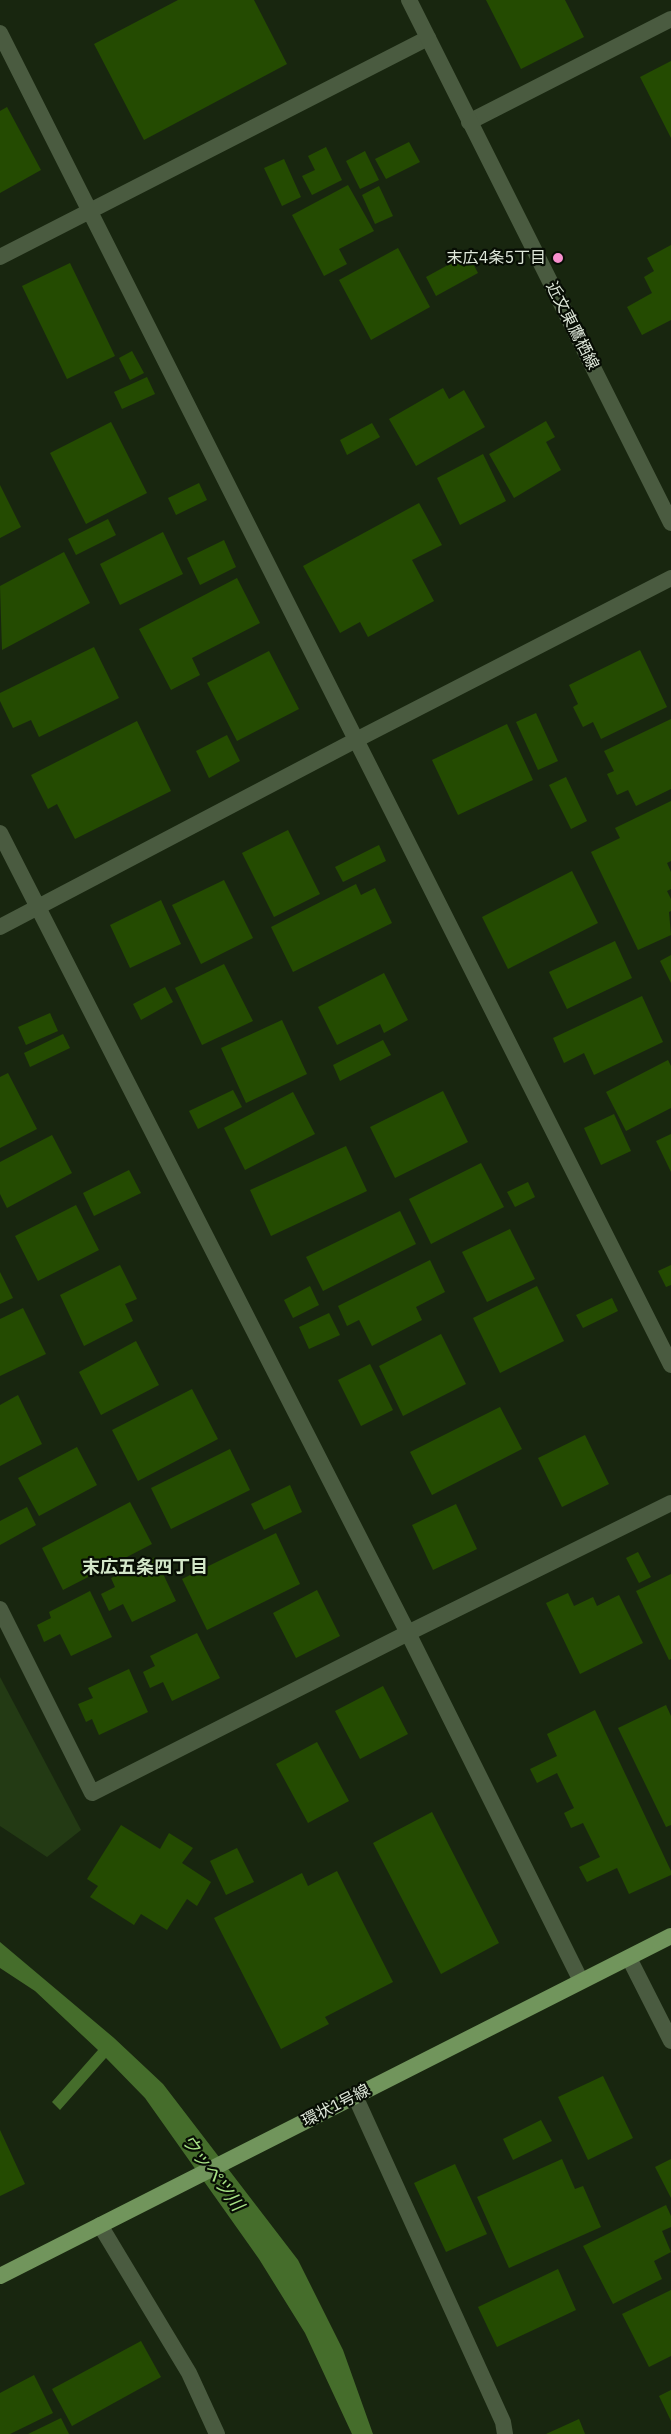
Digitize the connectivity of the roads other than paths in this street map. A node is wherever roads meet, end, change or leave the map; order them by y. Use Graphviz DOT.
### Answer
graph roads {
  1 [pos="409,0"];
  2 [pos="671,19"];
  3 [pos="0,33"];
  4 [pos="428,38"];
  5 [pos="469,122"];
  6 [pos="90,211"];
  7 [pos="0,256"];
  8 [pos="671,523"];
  9 [pos="671,578"];
  10 [pos="356,740"];
  11 [pos="0,833"];
  12 [pos="38,908"];
  13 [pos="0,927"];
  14 [pos="671,1365"];
  15 [pos="671,1503"];
  16 [pos="0,1609"];
  17 [pos="408,1633"];
  18 [pos="671,1936"];
  19 [pos="628,1958"];
  20 [pos="581,1981"];
  21 [pos="671,2041"];
  22 [pos="355,2096"];
  23 [pos="100,2225"];
  24 [pos="0,2276"];
  25 [pos="217,2434"];
  26 [pos="505,2434"];
  1 -- 4 [label="street, 近文東鷹栖線"];
  2 -- 5 [label="street"];
  3 -- 6 [label="street"];
  4 -- 5 [label="street, 近文東鷹栖線"];
  4 -- 6 [label="street"];
  5 -- 8 [label="street, 近文東鷹栖線"];
  6 -- 7 [label="street"];
  6 -- 10 [label="street"];
  9 -- 10 [label="street"];
  10 -- 12 [label="street"];
  10 -- 14 [label="street"];
  11 -- 12 [label="street"];
  12 -- 13 [label="street"];
  12 -- 17 [label="street"];
  15 -- 17 [label="street"];
  16 -- 17 [label="street"];
  17 -- 20 [label="street"];
  18 -- 19 [label="main road, 環状1号線"];
  19 -- 20 [label="main road, 環状1号線"];
  19 -- 21 [label="street"];
  20 -- 22 [label="main road, 環状1号線"];
  22 -- 23 [label="main road, 環状1号線"];
  22 -- 26 [label="street"];
  23 -- 24 [label="main road, 環状1号線"];
  23 -- 25 [label="street"];
}
